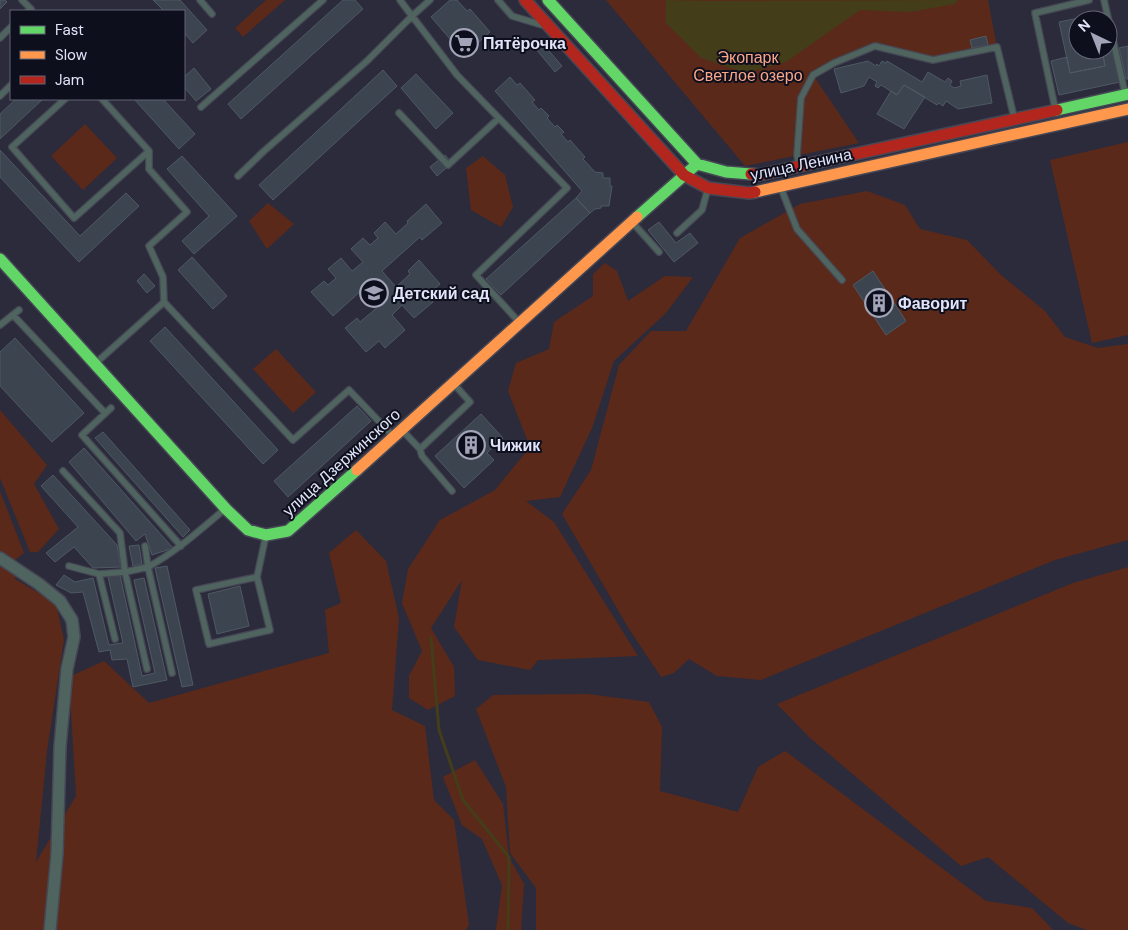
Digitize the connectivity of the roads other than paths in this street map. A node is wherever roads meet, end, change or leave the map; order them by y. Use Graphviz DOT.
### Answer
graph roads {
  1 [pos="22,0"];
  2 [pos="200,0"];
  3 [pos="323,0"];
  4 [pos="400,0"];
  5 [pos="430,0"];
  6 [pos="498,0"];
  7 [pos="525,0"];
  8 [pos="548,0"];
  9 [pos="1089,0"];
  10 [pos="1104,0"];
  11 [pos="30,10"];
  12 [pos="212,14"];
  13 [pos="412,16"];
  14 [pos="10,28"];
  15 [pos="550,28"];
  16 [pos="0,38"];
  17 [pos="10,86"];
  18 [pos="1127,94"];
  19 [pos="0,96"];
  20 [pos="64,100"];
  21 [pos="103,100"];
  22 [pos="202,108"];
  23 [pos="1128,108"];
  24 [pos="1056,110"];
  25 [pos="398,113"];
  26 [pos="499,118"];
  27 [pos="1015,120"];
  28 [pos="149,151"];
  29 [pos="697,164"];
  30 [pos="799,167"];
  31 [pos="684,175"];
  32 [pos="238,176"];
  33 [pos="780,186"];
  34 [pos="708,188"];
  35 [pos="632,221"];
  36 [pos="677,233"];
  37 [pos="660,252"];
  38 [pos="0,259"];
  39 [pos="842,280"];
  40 [pos="164,302"];
  41 [pos="20,310"];
  42 [pos="13,315"];
  43 [pos="519,323"];
  44 [pos="0,325"];
  45 [pos="96,363"];
  46 [pos="453,382"];
  47 [pos="111,408"];
  48 [pos="105,413"];
  49 [pos="397,433"];
  50 [pos="420,450"];
  51 [pos="63,471"];
  52 [pos="452,491"];
  53 [pos="226,509"];
  54 [pos="266,535"];
  55 [pos="144,546"];
  56 [pos="182,546"];
  57 [pos="0,558"];
  58 [pos="69,566"];
  59 [pos="148,567"];
  60 [pos="125,572"];
  61 [pos="99,574"];
  62 [pos="257,577"];
  63 [pos="115,639"];
  64 [pos="147,670"];
  65 [pos="172,673"];
  66 [pos="50,930"];
  1 -- 11 [label="lane"];
  2 -- 12 [label="lane"];
  3 -- 22 [label="lane"];
  4 -- 13 [label="lane"];
  5 -- 13 [label="lane"];
  6 -- 15 [label="lane"];
  7 -- 15 [label="main road, улица Ленина"];
  8 -- 29 [label="main road"];
  9 -- 24 [label="lane"];
  10 -- 18 [label="lane"];
  13 -- 26 [label="lane"];
  13 -- 32 [label="lane"];
  14 -- 16 [label="lane"];
  15 -- 31 [label="main road, улица Ленина"];
  17 -- 19 [label="lane"];
  18 -- 24 [label="main road, улица Ленина"];
  20 -- 28 [label="lane"];
  21 -- 28 [label="lane"];
  23 -- 33 [label="main road, улица Ленина"];
  24 -- 27 [label="main road, улица Ленина"];
  25 -- 26 [label="lane"];
  26 -- 43 [label="lane"];
  27 -- 30 [label="main road, улица Ленина"];
  27 -- 30 [label="lane"];
  28 -- 40 [label="lane"];
  29 -- 30 [label="main road, улица Ленина"];
  29 -- 31 [label="main road, улица Дзержинского"];
  31 -- 34 [label="main road, улица Ленина"];
  31 -- 35 [label="main road, улица Дзержинского"];
  33 -- 34 [label="main road, улица Ленина"];
  33 -- 39 [label="lane"];
  34 -- 36 [label="lane"];
  35 -- 37 [label="lane"];
  35 -- 43 [label="main road, улица Дзержинского"];
  38 -- 45 [label="main road"];
  40 -- 45 [label="lane"];
  40 -- 49 [label="lane"];
  41 -- 42 [label="lane"];
  42 -- 44 [label="lane"];
  42 -- 48 [label="lane"];
  43 -- 46 [label="main road, улица Дзержинского"];
  45 -- 53 [label="main road"];
  46 -- 49 [label="main road, улица Дзержинского"];
  46 -- 50 [label="lane"];
  47 -- 48 [label="lane"];
  48 -- 56 [label="lane"];
  49 -- 50 [label="lane"];
  49 -- 54 [label="main road, улица Дзержинского"];
  50 -- 52 [label="lane"];
  51 -- 60 [label="lane"];
  53 -- 54 [label="main road"];
  53 -- 56 [label="lane"];
  54 -- 62 [label="lane"];
  55 -- 59 [label="lane"];
  56 -- 59 [label="lane"];
  57 -- 66 [label="street"];
  58 -- 61 [label="lane"];
  59 -- 60 [label="lane"];
  59 -- 65 [label="lane"];
  60 -- 61 [label="lane"];
  60 -- 64 [label="lane"];
  61 -- 63 [label="lane"];
  62 -- 62 [label="lane"];
}
